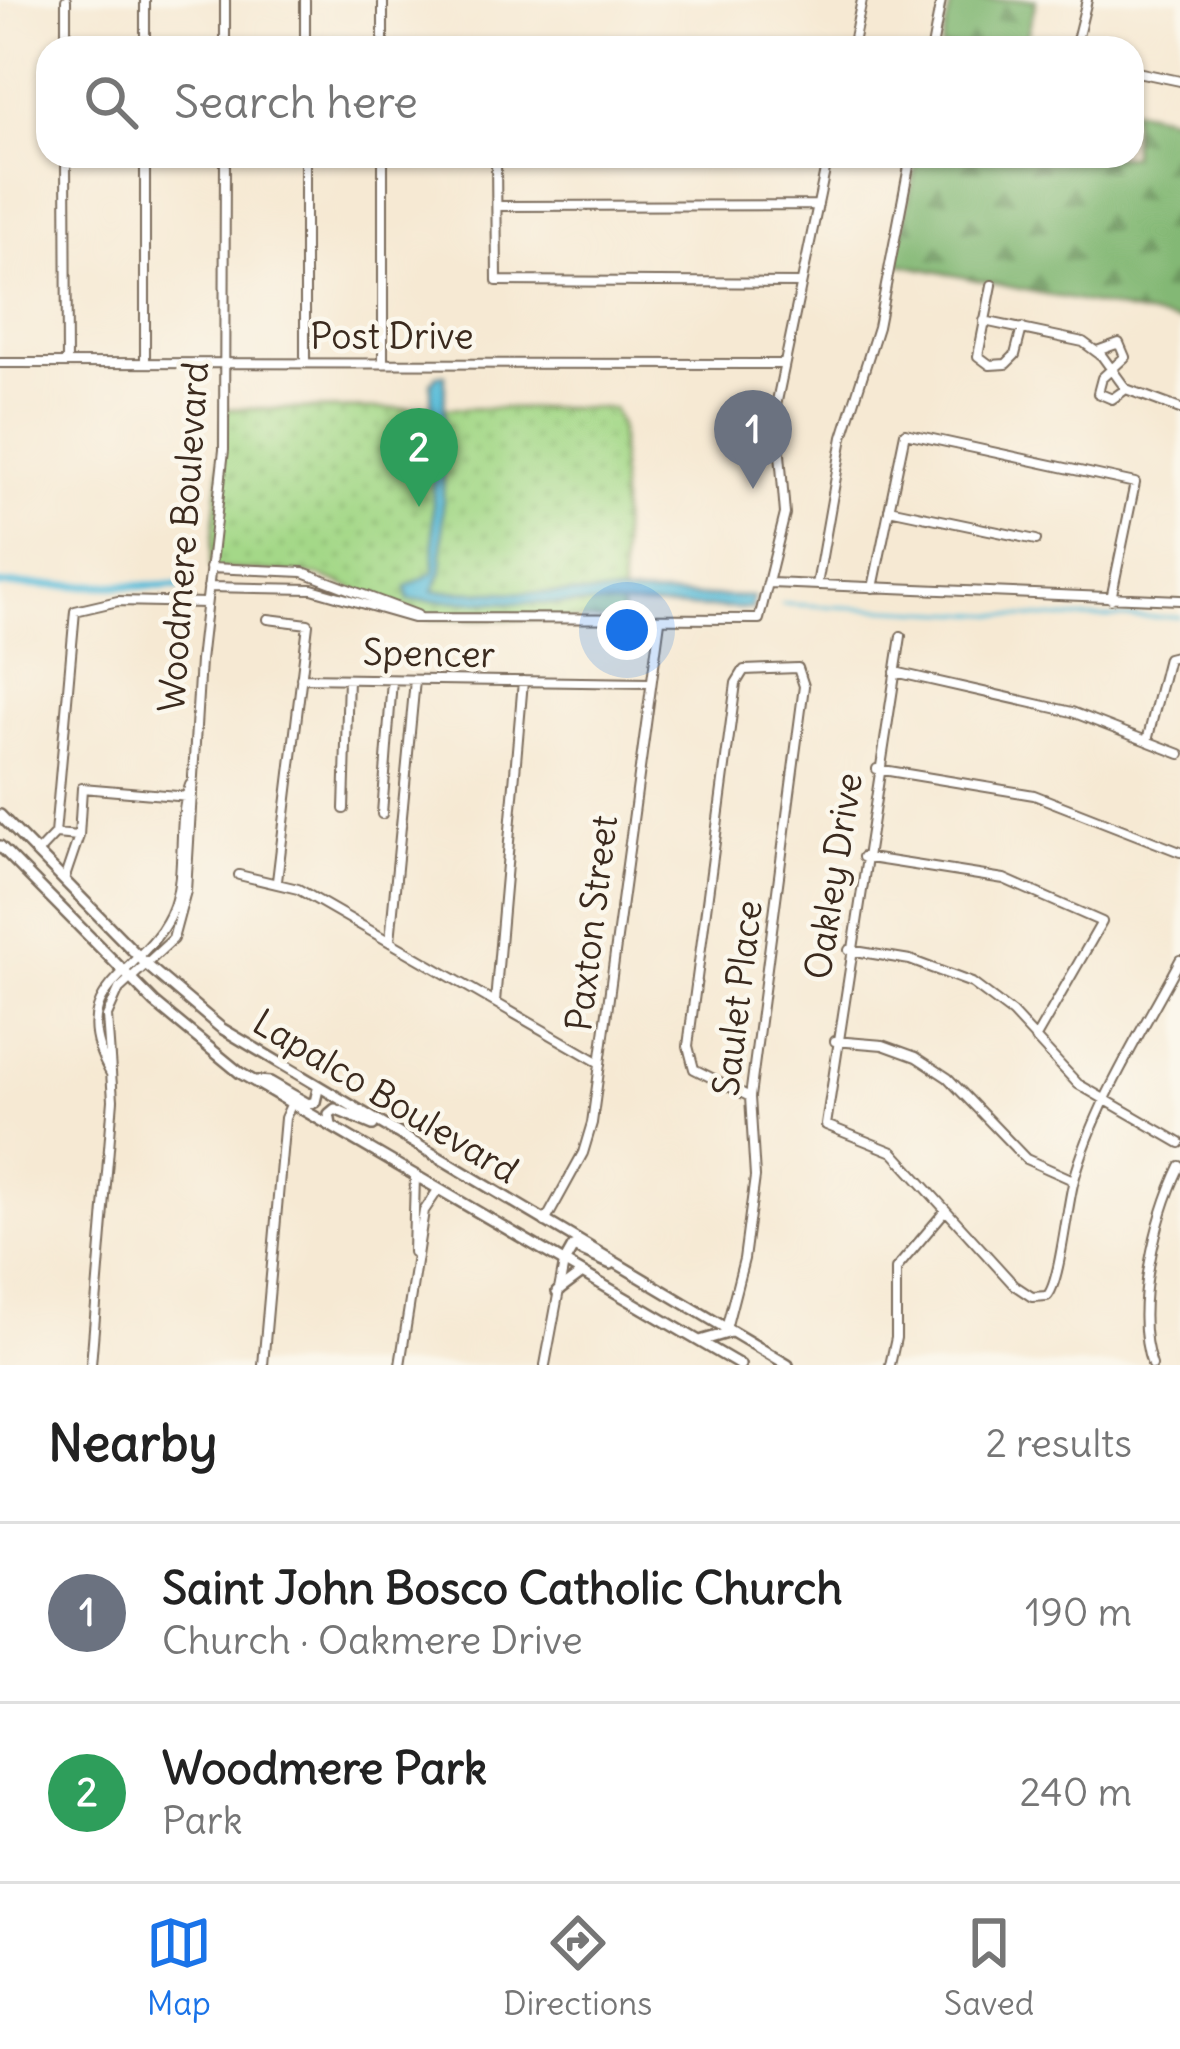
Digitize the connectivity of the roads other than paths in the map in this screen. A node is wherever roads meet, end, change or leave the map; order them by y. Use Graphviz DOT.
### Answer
graph roads {
  1 [pos="66,0"];
  2 [pos="145,0"];
  3 [pos="225,0"];
  4 [pos="305,0"];
  5 [pos="383,0"];
  6 [pos="862,0"];
  7 [pos="941,0"];
  8 [pos="1087,0"];
  9 [pos="66,36"];
  10 [pos="145,36"];
  11 [pos="225,36"];
  12 [pos="305,36"];
  13 [pos="383,36"];
  14 [pos="854,36"];
  15 [pos="934,36"];
  16 [pos="1079,36"];
  17 [pos="1144,74"];
  18 [pos="1180,81"];
  19 [pos="66,168"];
  20 [pos="145,168"];
  21 [pos="225,168"];
  22 [pos="305,168"];
  23 [pos="383,168"];
  24 [pos="496,168"];
  25 [pos="826,168"];
  26 [pos="909,168"];
  27 [pos="818,205"];
  28 [pos="497,206"];
  29 [pos="801,283"];
  30 [pos="992,285"];
  31 [pos="984,321"];
  32 [pos="1022,328"];
  33 [pos="1097,352"];
  34 [pos="305,362"];
  35 [pos="382,362"];
  36 [pos="0,363"];
  37 [pos="67,363"];
  38 [pos="145,363"];
  39 [pos="225,363"];
  40 [pos="784,364"];
  41 [pos="1112,371"];
  42 [pos="1126,389"];
  43 [pos="1180,409"];
  44 [pos="889,509"];
  45 [pos="1036,540"];
  46 [pos="210,568"];
  47 [pos="284,570"];
  48 [pos="772,583"];
  49 [pos="817,585"];
  50 [pos="208,587"];
  51 [pos="277,587"];
  52 [pos="873,588"];
  53 [pos="1111,598"];
  54 [pos="1180,600"];
  55 [pos="206,603"];
  56 [pos="430,618"];
  57 [pos="268,619"];
  58 [pos="660,621"];
  59 [pos="901,636"];
  60 [pos="1176,654"];
  61 [pos="895,672"];
  62 [pos="301,678"];
  63 [pos="348,680"];
  64 [pos="392,680"];
  65 [pos="415,680"];
  66 [pos="523,681"];
  67 [pos="650,683"];
  68 [pos="1147,741"];
  69 [pos="1180,754"];
  70 [pos="877,769"];
  71 [pos="190,797"];
  72 [pos="344,809"];
  73 [pos="382,814"];
  74 [pos="0,818"];
  75 [pos="55,834"];
  76 [pos="80,836"];
  77 [pos="1,847"];
  78 [pos="1180,852"];
  79 [pos="38,853"];
  80 [pos="863,857"];
  81 [pos="239,875"];
  82 [pos="64,880"];
  83 [pos="277,881"];
  84 [pos="82,898"];
  85 [pos="389,942"];
  86 [pos="849,950"];
  87 [pos="138,956"];
  88 [pos="1180,960"];
  89 [pos="148,966"];
  90 [pos="127,974"];
  91 [pos="495,1004"];
  92 [pos="1035,1039"];
  93 [pos="836,1041"];
  94 [pos="600,1063"];
  95 [pos="252,1080"];
  96 [pos="318,1089"];
  97 [pos="750,1097"];
  98 [pos="1106,1102"];
  99 [pos="291,1105"];
  100 [pos="333,1128"];
  101 [pos="384,1128"];
  102 [pos="1180,1143"];
  103 [pos="1180,1166"];
  104 [pos="415,1177"];
  105 [pos="1073,1180"];
  106 [pos="438,1190"];
  107 [pos="946,1210"];
  108 [pos="545,1222"];
  109 [pos="548,1253"];
  110 [pos="564,1263"];
  111 [pos="414,1264"];
  112 [pos="616,1264"];
  113 [pos="583,1274"];
  114 [pos="557,1292"];
  115 [pos="700,1313"];
  116 [pos="729,1330"];
  117 [pos="688,1335"];
  118 [pos="700,1341"];
  119 [pos="767,1360"];
  120 [pos="91,1365"];
  121 [pos="263,1365"];
  122 [pos="400,1365"];
  123 [pos="545,1365"];
  124 [pos="740,1365"];
  125 [pos="788,1365"];
  126 [pos="890,1365"];
  127 [pos="1151,1365"];
  1 -- 9 [label="street"];
  2 -- 10 [label="street"];
  3 -- 11 [label="street"];
  4 -- 12 [label="street"];
  5 -- 13 [label="street"];
  6 -- 14 [label="street"];
  7 -- 15 [label="street"];
  8 -- 16 [label="street"];
  17 -- 18 [label="street"];
  19 -- 37 [label="street"];
  20 -- 38 [label="street"];
  21 -- 39 [label="street, Woodmere Boulevard"];
  22 -- 34 [label="street"];
  23 -- 35 [label="street"];
  24 -- 28 [label="street"];
  25 -- 27 [label="street"];
  26 -- 49 [label="street"];
  27 -- 28 [label="street"];
  27 -- 29 [label="street"];
  28 -- 29 [label="street"];
  29 -- 40 [label="street"];
  30 -- 31 [label="street"];
  31 -- 32 [label="street"];
  31 -- 32 [label="street"];
  32 -- 33 [label="street"];
  33 -- 41 [label="street"];
  33 -- 41 [label="street"];
  34 -- 35 [label="street, Post Drive"];
  34 -- 39 [label="street, Post Drive"];
  35 -- 40 [label="street, Post Drive"];
  36 -- 37 [label="street, Post Drive"];
  37 -- 38 [label="street, Post Drive"];
  38 -- 39 [label="street, Post Drive"];
  39 -- 46 [label="street, Woodmere Boulevard"];
  40 -- 48 [label="street"];
  41 -- 42 [label="street"];
  41 -- 42 [label="street"];
  42 -- 43 [label="street"];
  44 -- 45 [label="street"];
  44 -- 52 [label="street"];
  44 -- 53 [label="street"];
  46 -- 47 [label="street"];
  46 -- 50 [label="street, Woodmere Boulevard"];
  47 -- 51 [label="street"];
  47 -- 56 [label="street"];
  48 -- 49 [label="street"];
  48 -- 58 [label="street"];
  49 -- 52 [label="street"];
  50 -- 51 [label="street"];
  50 -- 55 [label="street, Woodmere Boulevard"];
  51 -- 56 [label="street"];
  52 -- 53 [label="street"];
  53 -- 54 [label="street"];
  55 -- 71 [label="street, Woodmere Boulevard"];
  55 -- 75 [label="street"];
  56 -- 58 [label="street"];
  57 -- 62 [label="street"];
  58 -- 67 [label="street, Paxton Street"];
  59 -- 61 [label="street, Oakley Drive"];
  60 -- 68 [label="street"];
  61 -- 68 [label="street"];
  61 -- 70 [label="street, Oakley Drive"];
  62 -- 63 [label="street, Spencer"];
  62 -- 83 [label="street"];
  63 -- 64 [label="street, Spencer"];
  63 -- 72 [label="street"];
  64 -- 65 [label="street, Spencer"];
  64 -- 73 [label="street"];
  65 -- 66 [label="street, Spencer"];
  65 -- 85 [label="street"];
  66 -- 67 [label="street, Spencer"];
  66 -- 91 [label="street"];
  67 -- 94 [label="street, Paxton Street"];
  68 -- 69 [label="street"];
  70 -- 78 [label="street"];
  70 -- 80 [label="street, Oakley Drive"];
  71 -- 76 [label="street"];
  71 -- 87 [label="street, Woodmere Boulevard"];
  71 -- 89 [label="street, Woodmere Boulevard"];
  74 -- 79 [label="main road, Lapalco Boulevard"];
  75 -- 76 [label="street"];
  75 -- 79 [label="street"];
  76 -- 82 [label="street"];
  77 -- 84 [label="main road"];
  77 -- 90 [label="main road, Lapalco Boulevard"];
  79 -- 82 [label="main road, Lapalco Boulevard"];
  80 -- 86 [label="street, Oakley Drive"];
  80 -- 92 [label="street"];
  81 -- 83 [label="street"];
  82 -- 84 [label="main road, Lapalco Boulevard"];
  83 -- 85 [label="street"];
  84 -- 87 [label="main road, Lapalco Boulevard"];
  85 -- 91 [label="street"];
  86 -- 92 [label="street"];
  86 -- 93 [label="street, Oakley Drive"];
  87 -- 89 [label="main road, Lapalco Boulevard"];
  87 -- 90 [label="street, Woodmere Boulevard"];
  88 -- 98 [label="street"];
  89 -- 90 [label="street, Woodmere Boulevard"];
  89 -- 96 [label="main road, Lapalco Boulevard"];
  90 -- 95 [label="main road, Lapalco Boulevard"];
  90 -- 120 [label="street"];
  91 -- 94 [label="street"];
  92 -- 98 [label="street"];
  93 -- 105 [label="street"];
  93 -- 107 [label="street, Oakley Drive"];
  94 -- 108 [label="street, Paxton Street"];
  95 -- 96 [label="main road"];
  95 -- 99 [label="main road, Lapalco Boulevard"];
  96 -- 101 [label="main road, Lapalco Boulevard"];
  97 -- 97 [label="street, Saulet Place"];
  97 -- 116 [label="street, Saulet Place"];
  98 -- 102 [label="street"];
  98 -- 105 [label="street"];
  99 -- 100 [label="main road, Lapalco Boulevard"];
  99 -- 121 [label="street"];
  100 -- 101 [label="main road"];
  100 -- 104 [label="main road, Lapalco Boulevard"];
  101 -- 108 [label="main road, Lapalco Boulevard"];
  103 -- 127 [label="street"];
  104 -- 106 [label="main road, Lapalco Boulevard"];
  104 -- 111 [label="street"];
  105 -- 107 [label="street"];
  106 -- 109 [label="main road, Lapalco Boulevard"];
  106 -- 111 [label="street"];
  107 -- 126 [label="street"];
  108 -- 109 [label="main road"];
  108 -- 112 [label="main road, Lapalco Boulevard"];
  109 -- 110 [label="main road, Lapalco Boulevard"];
  110 -- 112 [label="main road"];
  110 -- 113 [label="main road, Lapalco Boulevard"];
  110 -- 114 [label="street"];
  111 -- 122 [label="street"];
  112 -- 115 [label="main road, Lapalco Boulevard"];
  113 -- 114 [label="main road"];
  113 -- 117 [label="main road, Lapalco Boulevard"];
  114 -- 123 [label="street"];
  115 -- 116 [label="main road, Lapalco Boulevard"];
  115 -- 117 [label="main road"];
  116 -- 118 [label="main road"];
  116 -- 119 [label="main road, Lapalco Boulevard"];
  117 -- 118 [label="main road, Lapalco Boulevard"];
  118 -- 124 [label="main road, Lapalco Boulevard"];
  119 -- 125 [label="main road, Lapalco Boulevard"];
}
